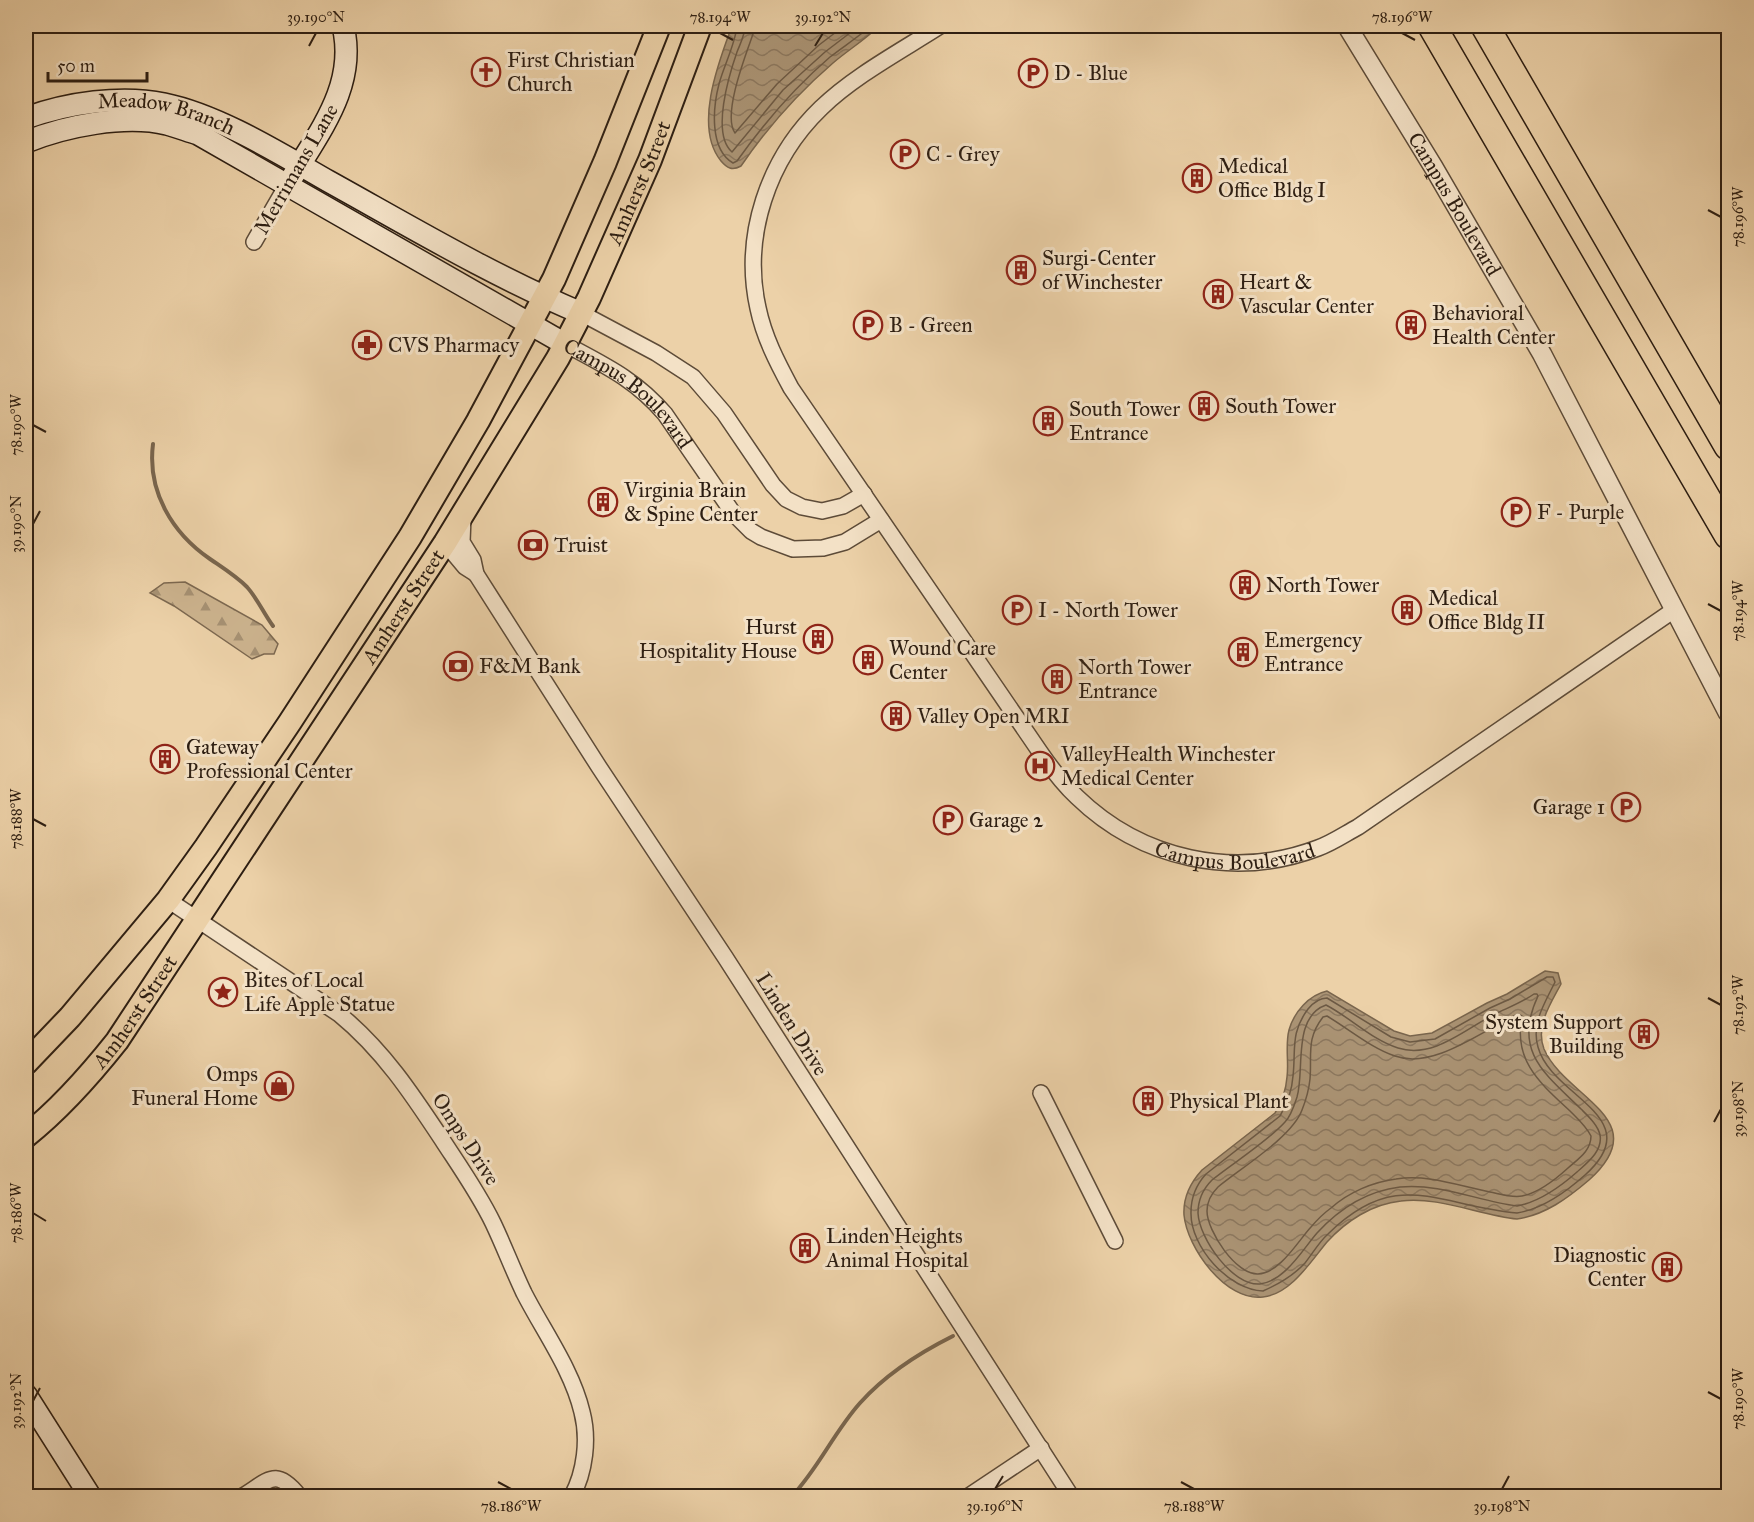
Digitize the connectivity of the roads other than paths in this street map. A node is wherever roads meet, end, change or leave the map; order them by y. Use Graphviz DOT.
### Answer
graph roads {
  1 [pos="343,26"];
  2 [pos="658,26"];
  3 [pos="700,26"];
  4 [pos="940,26"];
  5 [pos="1347,26"];
  6 [pos="1432,26"];
  7 [pos="1485,26"];
  8 [pos="26,118"];
  9 [pos="26,142"];
  10 [pos="300,165"];
  11 [pos="287,185"];
  12 [pos="254,242"];
  13 [pos="543,297"];
  14 [pos="581,314"];
  15 [pos="529,325"];
  16 [pos="565,344"];
  17 [pos="1728,446"];
  18 [pos="456,458"];
  19 [pos="864,494"];
  20 [pos="463,515"];
  21 [pos="422,517"];
  22 [pos="881,520"];
  23 [pos="1728,535"];
  24 [pos="445,543"];
  25 [pos="476,574"];
  26 [pos="422,579"];
  27 [pos="1674,610"];
  28 [pos="1728,713"];
  29 [pos="168,900"];
  30 [pos="198,920"];
  31 [pos="26,1063"];
  32 [pos="1041,1094"];
  33 [pos="26,1136"];
  34 [pos="1115,1241"];
  35 [pos="26,1395"];
  36 [pos="1041,1448"];
  37 [pos="90,1497"];
  38 [pos="243,1497"];
  39 [pos="299,1497"];
  40 [pos="572,1497"];
  41 [pos="969,1497"];
  42 [pos="1071,1497"];
  1 -- 10 [label="main road, Merrimans Lane"];
  2 -- 13 [label="main road, Amherst Street"];
  3 -- 14 [label="main road, Amherst Street"];
  4 -- 19 [label="street, Campus Boulevard"];
  5 -- 27 [label="street, Campus Boulevard"];
  6 -- 23 [label="highway"];
  7 -- 17 [label="highway"];
  8 -- 10 [label="main road, Meadow Branch"];
  9 -- 11 [label="main road, Meadow Branch"];
  10 -- 11 [label="main road, Merrimans Lane"];
  10 -- 13 [label="main road, Campus Boulevard"];
  11 -- 12 [label="street, Merrimans Lane"];
  11 -- 15 [label="main road, Campus Boulevard"];
  13 -- 14 [label="main road, Campus Boulevard"];
  13 -- 15 [label="main road, Amherst Street"];
  14 -- 16 [label="main road, Amherst Street"];
  14 -- 19 [label="street, Campus Boulevard"];
  15 -- 16 [label="main road, Campus Boulevard"];
  15 -- 18 [label="main road, Amherst Street"];
  16 -- 20 [label="main road, Amherst Street"];
  16 -- 22 [label="street, Campus Boulevard"];
  18 -- 21 [label="main road, Amherst Street"];
  18 -- 24 [label="main road"];
  19 -- 22 [label="street, Campus Boulevard"];
  20 -- 24 [label="main road, Amherst Street"];
  20 -- 25 [label="street, Linden Drive"];
  21 -- 26 [label="main road"];
  21 -- 29 [label="main road, Amherst Street"];
  22 -- 27 [label="street, Campus Boulevard"];
  24 -- 25 [label="street, Linden Drive"];
  24 -- 26 [label="main road, Amherst Street"];
  25 -- 36 [label="street, Linden Drive"];
  26 -- 30 [label="main road, Amherst Street"];
  27 -- 28 [label="street, Campus Boulevard"];
  29 -- 30 [label="street, Omps Drive"];
  29 -- 31 [label="main road, Amherst Street"];
  30 -- 33 [label="main road, Amherst Street"];
  30 -- 40 [label="street, Omps Drive"];
  32 -- 34 [label="street"];
  35 -- 37 [label="main road"];
  36 -- 41 [label="street"];
  36 -- 42 [label="street, Linden Drive"];
  38 -- 39 [label="street"];
}
